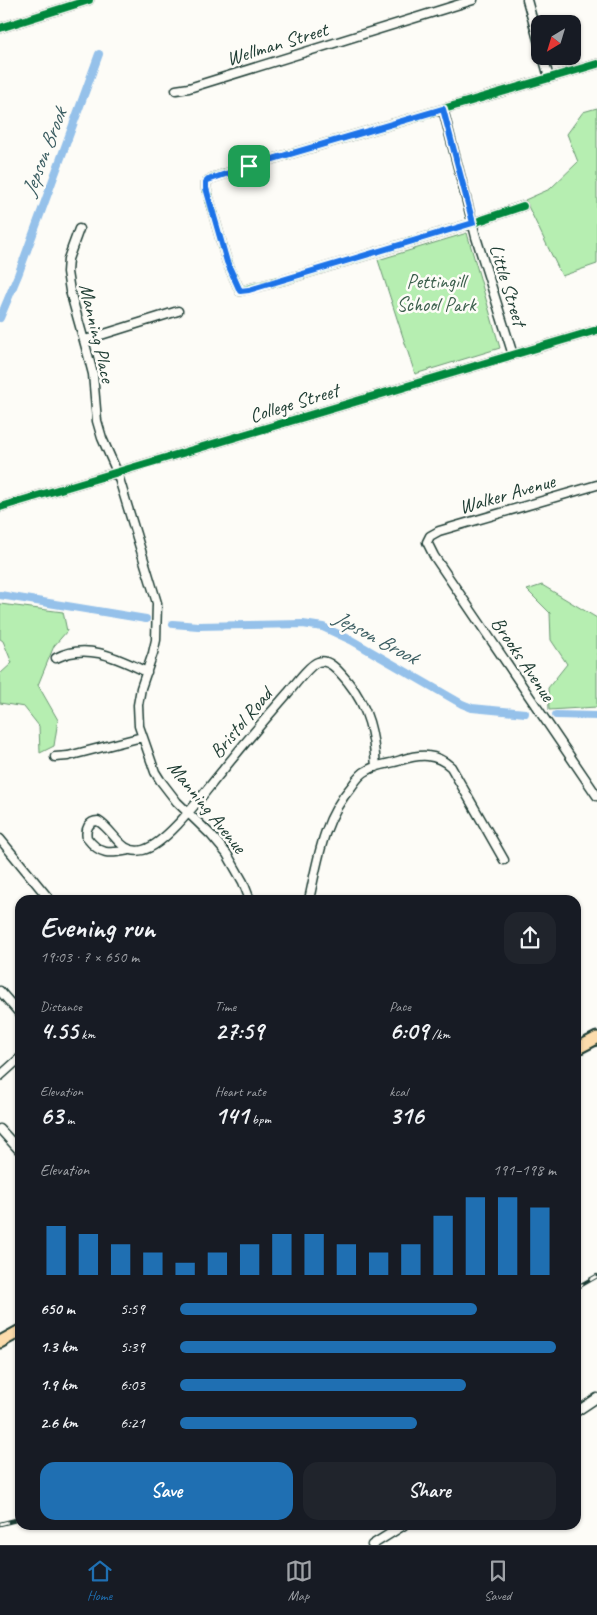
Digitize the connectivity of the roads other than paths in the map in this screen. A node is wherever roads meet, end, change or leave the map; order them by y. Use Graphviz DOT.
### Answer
graph roads {
  1 [pos="90,0"];
  2 [pos="473,0"];
  3 [pos="527,0"];
  4 [pos="531,15"];
  5 [pos="0,28"];
  6 [pos="597,64"];
  7 [pos="545,65"];
  8 [pos="549,78"];
  9 [pos="176,90"];
  10 [pos="443,109"];
  11 [pos="523,206"];
  12 [pos="473,223"];
  13 [pos="79,229"];
  14 [pos="178,311"];
  15 [pos="597,330"];
  16 [pos="85,340"];
  17 [pos="513,355"];
  18 [pos="117,472"];
  19 [pos="597,485"];
  20 [pos="0,507"];
  21 [pos="428,538"];
  22 [pos="56,658"];
  23 [pos="147,672"];
  24 [pos="142,737"];
  25 [pos="55,758"];
  26 [pos="376,767"];
  27 [pos="597,796"];
  28 [pos="187,812"];
  29 [pos="0,839"];
  30 [pos="129,850"];
  31 [pos="504,860"];
  32 [pos="46,895"];
  33 [pos="248,895"];
  34 [pos="310,895"];
  35 [pos="0,991"];
  36 [pos="15,1008"];
  37 [pos="597,1038"];
  38 [pos="581,1046"];
  39 [pos="15,1062"];
  40 [pos="0,1076"];
  41 [pos="0,1129"];
  42 [pos="15,1146"];
  43 [pos="15,1334"];
  44 [pos="0,1342"];
  45 [pos="597,1398"];
  46 [pos="581,1409"];
  47 [pos="396,1530"];
  48 [pos="372,1545"];
  1 -- 5 [label="street"];
  2 -- 9 [label="street, Wellman Street"];
  3 -- 4 [label="street"];
  6 -- 8 [label="street"];
  7 -- 8 [label="street"];
  8 -- 10 [label="street"];
  10 -- 12 [label="street, Little Street"];
  10 -- 12 [label="street"];
  11 -- 12 [label="street"];
  12 -- 17 [label="street, Little Street"];
  13 -- 16 [label="street, Manning Place"];
  14 -- 16 [label="street"];
  15 -- 17 [label="street, College Street"];
  16 -- 18 [label="street, Manning Place"];
  17 -- 18 [label="street, College Street"];
  18 -- 20 [label="street, College Street"];
  18 -- 23 [label="street, Manning Avenue"];
  19 -- 21 [label="street, Walker Avenue"];
  21 -- 27 [label="street, Brooks Avenue"];
  22 -- 23 [label="street"];
  23 -- 24 [label="street, Manning Avenue"];
  24 -- 25 [label="street"];
  24 -- 28 [label="street, Manning Avenue"];
  26 -- 28 [label="street, Bristol Road"];
  26 -- 31 [label="street"];
  26 -- 34 [label="street"];
  28 -- 30 [label="street, Bristol Road"];
  28 -- 33 [label="street, Manning Avenue"];
  29 -- 32 [label="street"];
  30 -- 30 [label="street, Bristol Road"];
  35 -- 36 [label="street"];
  37 -- 38 [label="highway"];
  39 -- 40 [label="street"];
  41 -- 42 [label="street"];
  43 -- 44 [label="highway"];
  45 -- 46 [label="street"];
  47 -- 48 [label="street"];
}
